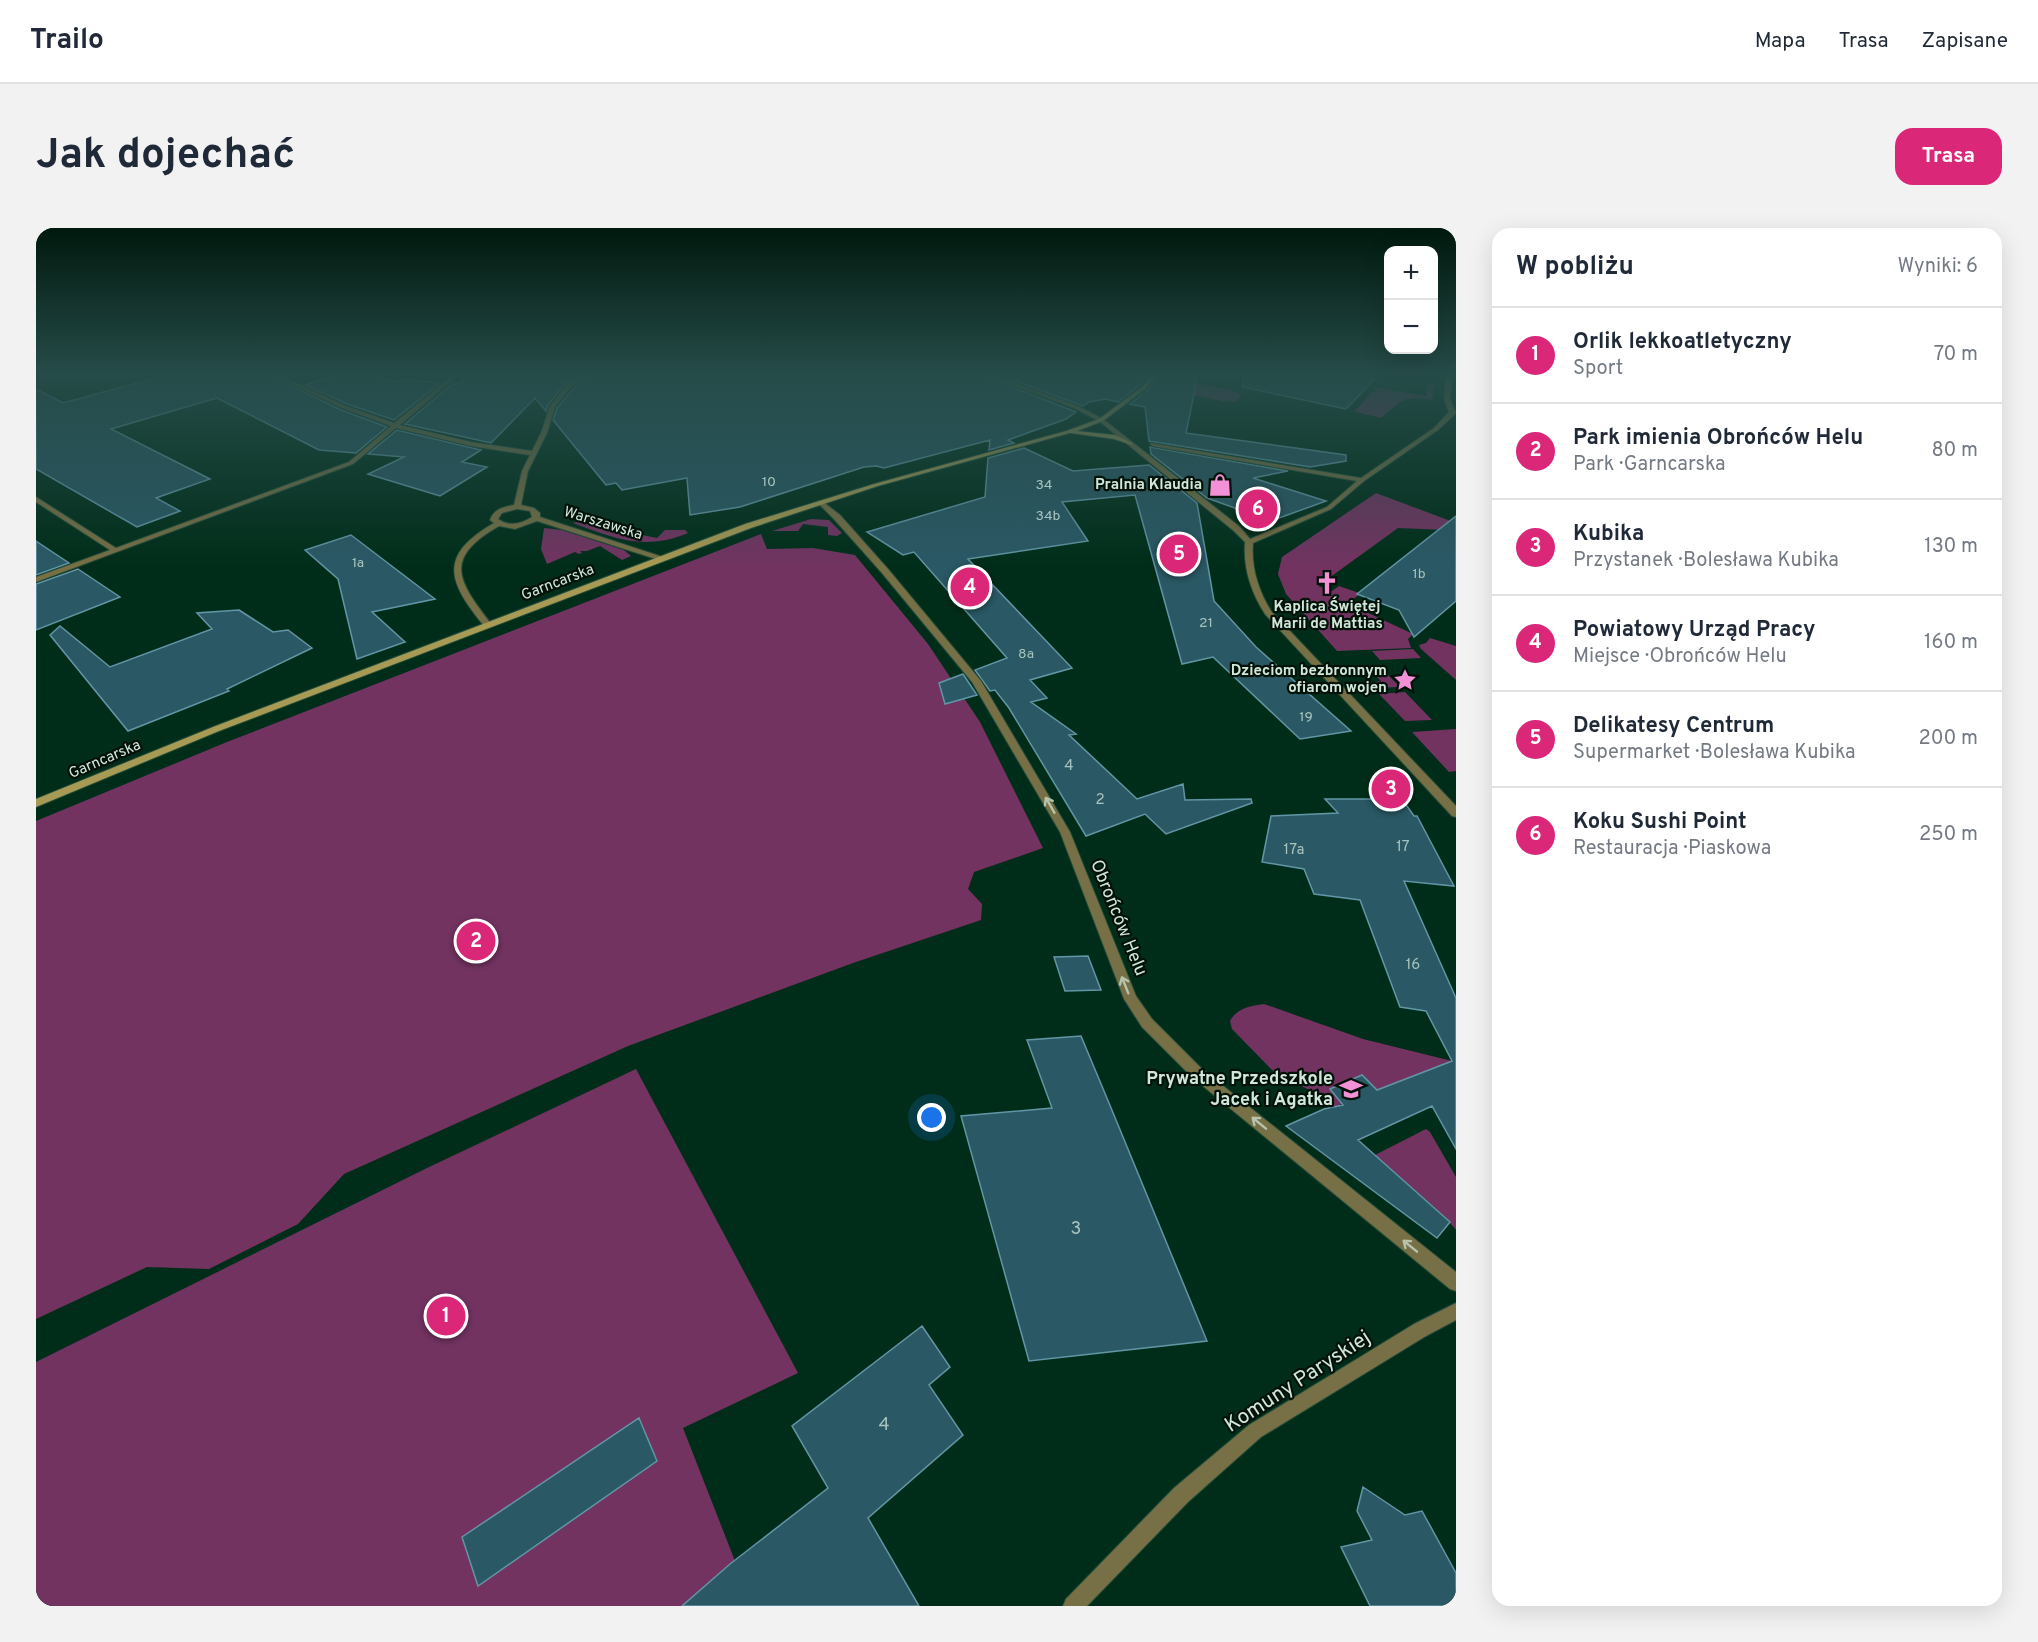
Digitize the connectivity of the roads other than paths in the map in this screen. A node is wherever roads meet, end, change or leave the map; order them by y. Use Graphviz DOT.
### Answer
graph roads {
  1 [pos="380,438"];
  2 [pos="453,438"];
  3 [pos="541,438"];
  4 [pos="1046,438"];
  5 [pos="1118,438"];
  6 [pos="1123,438"];
  7 [pos="1422,438"];
  8 [pos="1130,444"];
  9 [pos="1152,444"];
  10 [pos="534,453"];
  11 [pos="1362,480"];
  12 [pos="36,500"];
  13 [pos="820,502"];
  14 [pos="517,507"];
  15 [pos="536,518"];
  16 [pos="498,524"];
  17 [pos="1249,542"];
  18 [pos="113,549"];
  19 [pos="662,558"];
  20 [pos="36,580"];
  21 [pos="488,625"];
  22 [pos="36,803"];
  23 [pos="1456,813"];
  24 [pos="1456,1282"];
  25 [pos="1456,1311"];
  26 [pos="1073,1606"];
  1 -- 18 [label="street"];
  2 -- 10 [label="street"];
  3 -- 10 [label="street"];
  4 -- 13 [label="street, Garncarska"];
  5 -- 8 [label="street"];
  6 -- 8 [label="street"];
  7 -- 11 [label="street"];
  8 -- 17 [label="street"];
  9 -- 11 [label="street"];
  10 -- 14 [label="street"];
  11 -- 17 [label="street"];
  12 -- 18 [label="street"];
  13 -- 19 [label="street, Garncarska"];
  24 -- 13 [label="street, Obrońców Helu, one-way"];
  14 -- 15 [label="street, Warszawska"];
  14 -- 16 [label="street"];
  15 -- 16 [label="street"];
  15 -- 19 [label="street, Warszawska"];
  16 -- 21 [label="street"];
  17 -- 23 [label="street"];
  18 -- 20 [label="street"];
  19 -- 21 [label="street, Garncarska"];
  21 -- 22 [label="street, Garncarska"];
  25 -- 26 [label="street, Komuny Paryskiej"];
}
